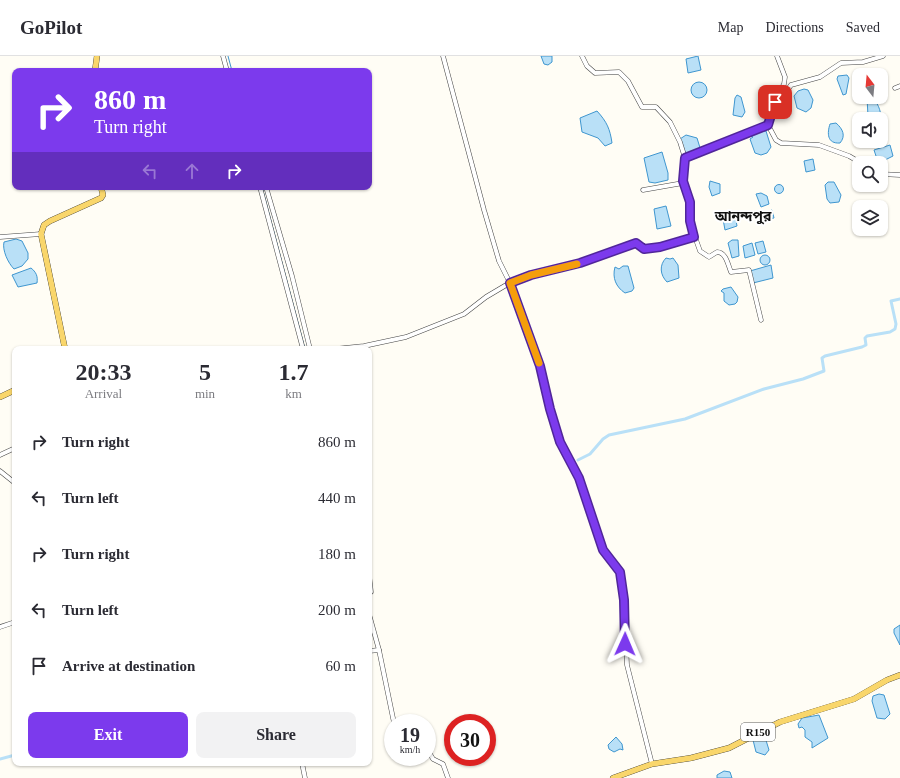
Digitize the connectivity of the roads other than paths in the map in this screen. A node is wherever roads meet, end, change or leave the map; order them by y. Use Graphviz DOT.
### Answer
graph roads {
  1 [pos="97,56"];
  2 [pos="223,56"];
  3 [pos="443,56"];
  4 [pos="582,56"];
  5 [pos="777,56"];
  6 [pos="883,56"];
  7 [pos="95,68"];
  8 [pos="226,68"];
  9 [pos="900,86"];
  10 [pos="895,88"];
  11 [pos="778,95"];
  12 [pos="768,125"];
  13 [pos="685,158"];
  14 [pos="852,158"];
  15 [pos="888,174"];
  16 [pos="900,175"];
  17 [pos="683,183"];
  18 [pos="102,190"];
  19 [pos="261,190"];
  20 [pos="267,190"];
  21 [pos="643,190"];
  22 [pos="41,234"];
  23 [pos="0,237"];
  24 [pos="694,237"];
  25 [pos="510,283"];
  26 [pos="760,320"];
  27 [pos="64,346"];
  28 [pos="302,346"];
  29 [pos="309,346"];
  30 [pos="364,346"];
  31 [pos="12,391"];
  32 [pos="0,397"];
  33 [pos="12,449"];
  34 [pos="0,455"];
  35 [pos="0,471"];
  36 [pos="12,481"];
  37 [pos="12,623"];
  38 [pos="372,625"];
  39 [pos="0,627"];
  40 [pos="379,650"];
  41 [pos="372,651"];
  42 [pos="900,675"];
  43 [pos="392,714"];
  44 [pos="436,760"];
  45 [pos="652,764"];
  46 [pos="303,766"];
  47 [pos="305,778"];
  48 [pos="448,778"];
  49 [pos="613,778"];
  1 -- 7 [label="main road"];
  2 -- 8 [label="street"];
  3 -- 25 [label="street"];
  4 -- 13 [label="street"];
  5 -- 11 [label="street"];
  6 -- 11 [label="street"];
  9 -- 10 [label="street"];
  11 -- 12 [label="street"];
  12 -- 13 [label="street"];
  12 -- 14 [label="street"];
  13 -- 17 [label="street"];
  15 -- 16 [label="street"];
  17 -- 21 [label="street"];
  17 -- 24 [label="street"];
  18 -- 22 [label="main road"];
  19 -- 28 [label="street"];
  20 -- 29 [label="street"];
  22 -- 23 [label="street"];
  22 -- 27 [label="main road"];
  24 -- 25 [label="street"];
  24 -- 26 [label="street"];
  25 -- 30 [label="street"];
  25 -- 45 [label="street"];
  31 -- 32 [label="main road"];
  33 -- 34 [label="street"];
  35 -- 36 [label="street"];
  37 -- 39 [label="street"];
  38 -- 40 [label="street"];
  40 -- 41 [label="street"];
  40 -- 43 [label="street"];
  42 -- 45 [label="main road, R150"];
  44 -- 48 [label="street"];
  45 -- 49 [label="main road, R150"];
  46 -- 47 [label="street"];
}
